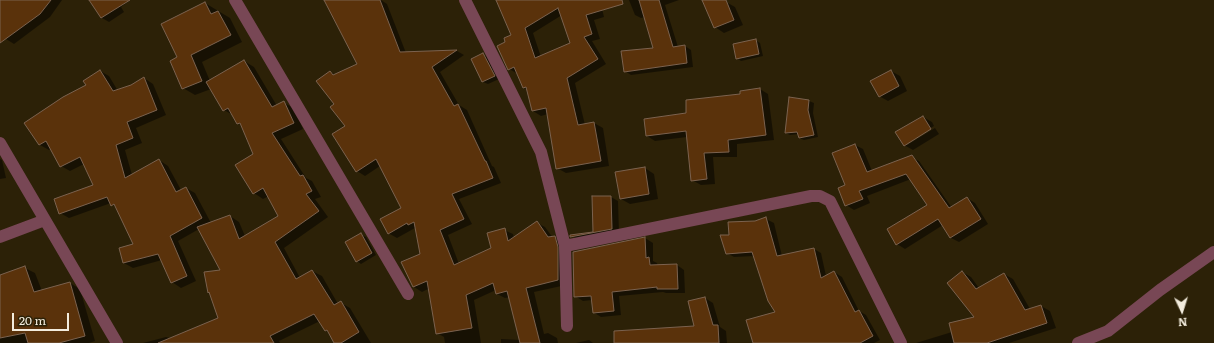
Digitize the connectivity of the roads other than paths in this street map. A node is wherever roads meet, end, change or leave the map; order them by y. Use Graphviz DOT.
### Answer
graph roads {
  1 [pos="236,0"];
  2 [pos="465,0"];
  3 [pos="0,143"];
  4 [pos="45,220"];
  5 [pos="0,237"];
  6 [pos="565,246"];
  7 [pos="1214,252"];
  8 [pos="408,294"];
  9 [pos="567,326"];
  10 [pos="117,343"];
  11 [pos="901,343"];
  12 [pos="1078,343"];
  1 -- 8 [label="street"];
  2 -- 6 [label="street"];
  3 -- 4 [label="street"];
  4 -- 5 [label="street"];
  4 -- 10 [label="street"];
  6 -- 9 [label="street"];
  6 -- 11 [label="street"];
  7 -- 12 [label="street"];
}
